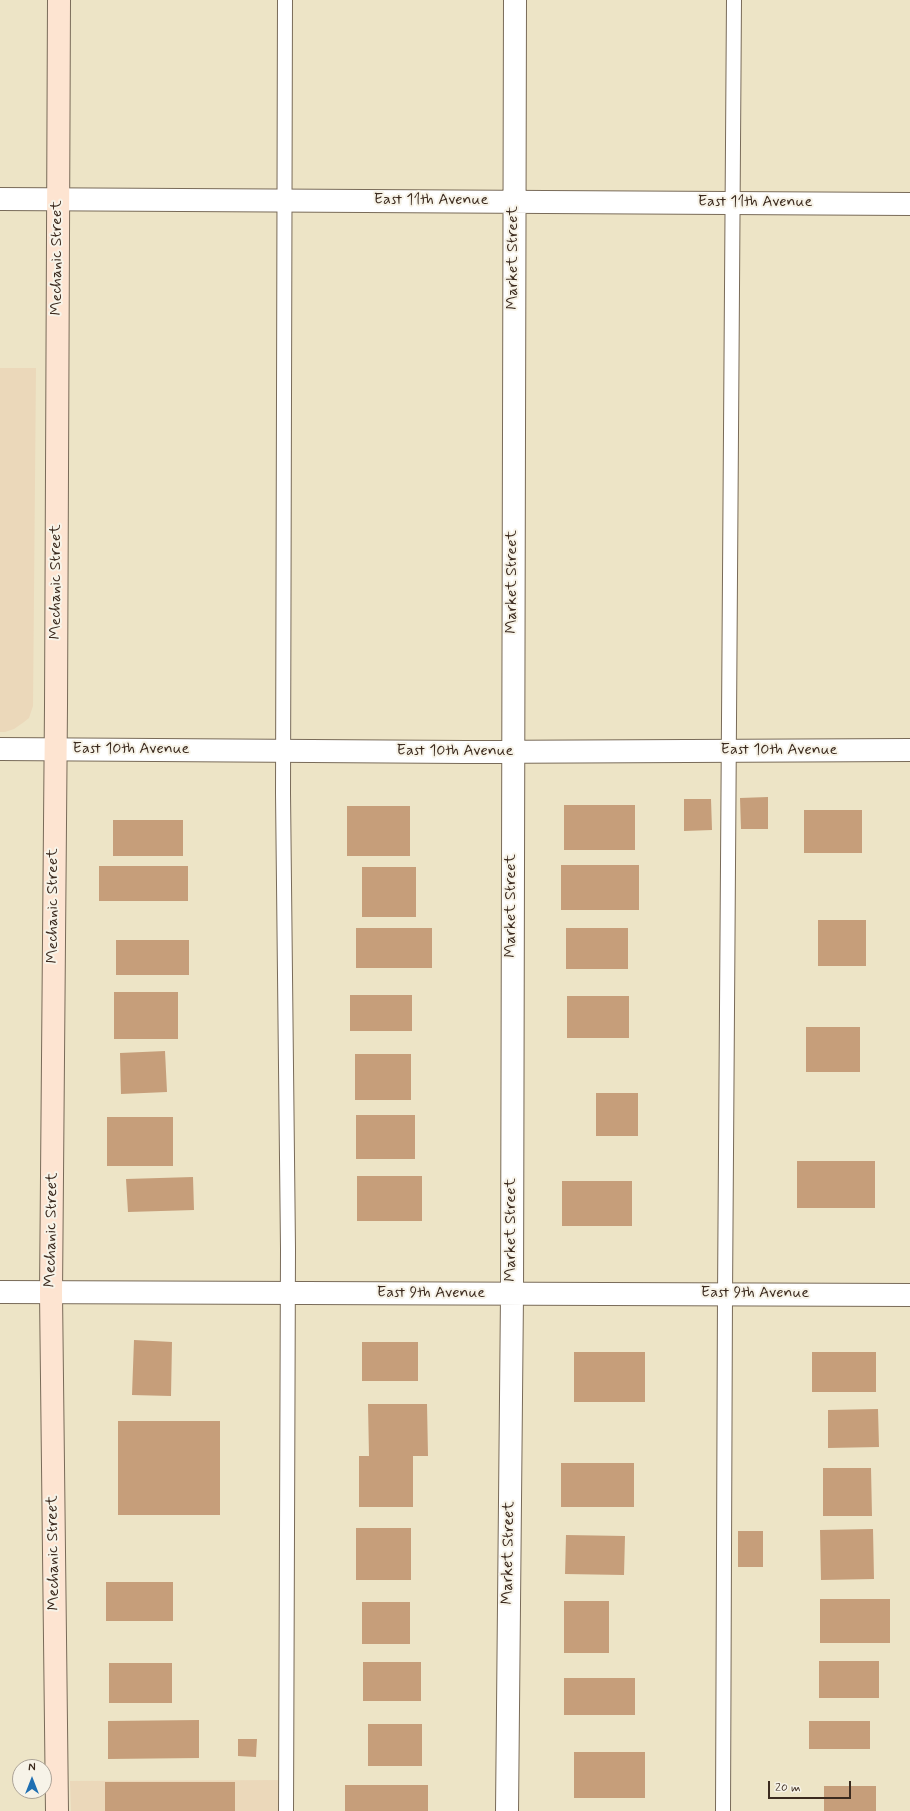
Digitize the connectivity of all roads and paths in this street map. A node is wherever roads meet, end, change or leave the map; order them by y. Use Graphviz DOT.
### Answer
graph roads {
  1 [pos="59,0"];
  2 [pos="285,0"];
  3 [pos="515,0"];
  4 [pos="734,0"];
  5 [pos="0,199"];
  6 [pos="59,199"];
  7 [pos="285,200"];
  8 [pos="514,202"];
  9 [pos="732,204"];
  10 [pos="910,204"];
  11 [pos="0,749"];
  12 [pos="55,749"];
  13 [pos="910,750"];
  14 [pos="283,751"];
  15 [pos="729,751"];
  16 [pos="512,752"];
  17 [pos="0,1292"];
  18 [pos="51,1293"];
  19 [pos="288,1293"];
  20 [pos="512,1294"];
  21 [pos="725,1294"];
  22 [pos="910,1295"];
  23 [pos="57,1811"];
  24 [pos="286,1811"];
  25 [pos="507,1811"];
  26 [pos="723,1811"];
  1 -- 6 [label="street, Mechanic Street"];
  2 -- 7 [label="lane"];
  3 -- 8 [label="street, Market Street"];
  4 -- 9 [label="lane"];
  5 -- 6 [label="street, East 11th Avenue"];
  6 -- 7 [label="street, East 11th Avenue"];
  6 -- 12 [label="street, Mechanic Street"];
  7 -- 8 [label="street, East 11th Avenue"];
  7 -- 14 [label="lane"];
  8 -- 9 [label="street, East 11th Avenue"];
  8 -- 16 [label="street, Market Street"];
  9 -- 10 [label="street, East 11th Avenue"];
  9 -- 15 [label="lane"];
  11 -- 12 [label="street, East 10th Avenue"];
  12 -- 14 [label="street, East 10th Avenue"];
  12 -- 18 [label="street, Mechanic Street"];
  13 -- 15 [label="street, East 10th Avenue"];
  14 -- 16 [label="street, East 10th Avenue"];
  14 -- 19 [label="lane"];
  15 -- 16 [label="street, East 10th Avenue"];
  15 -- 21 [label="lane"];
  16 -- 20 [label="street, Market Street"];
  17 -- 18 [label="street, East 9th Avenue"];
  18 -- 19 [label="street, East 9th Avenue"];
  18 -- 23 [label="street, Mechanic Street"];
  19 -- 20 [label="street, East 9th Avenue"];
  19 -- 24 [label="lane"];
  20 -- 21 [label="street, East 9th Avenue"];
  20 -- 25 [label="street, Market Street"];
  21 -- 22 [label="street, East 9th Avenue"];
  21 -- 26 [label="lane"];
}
